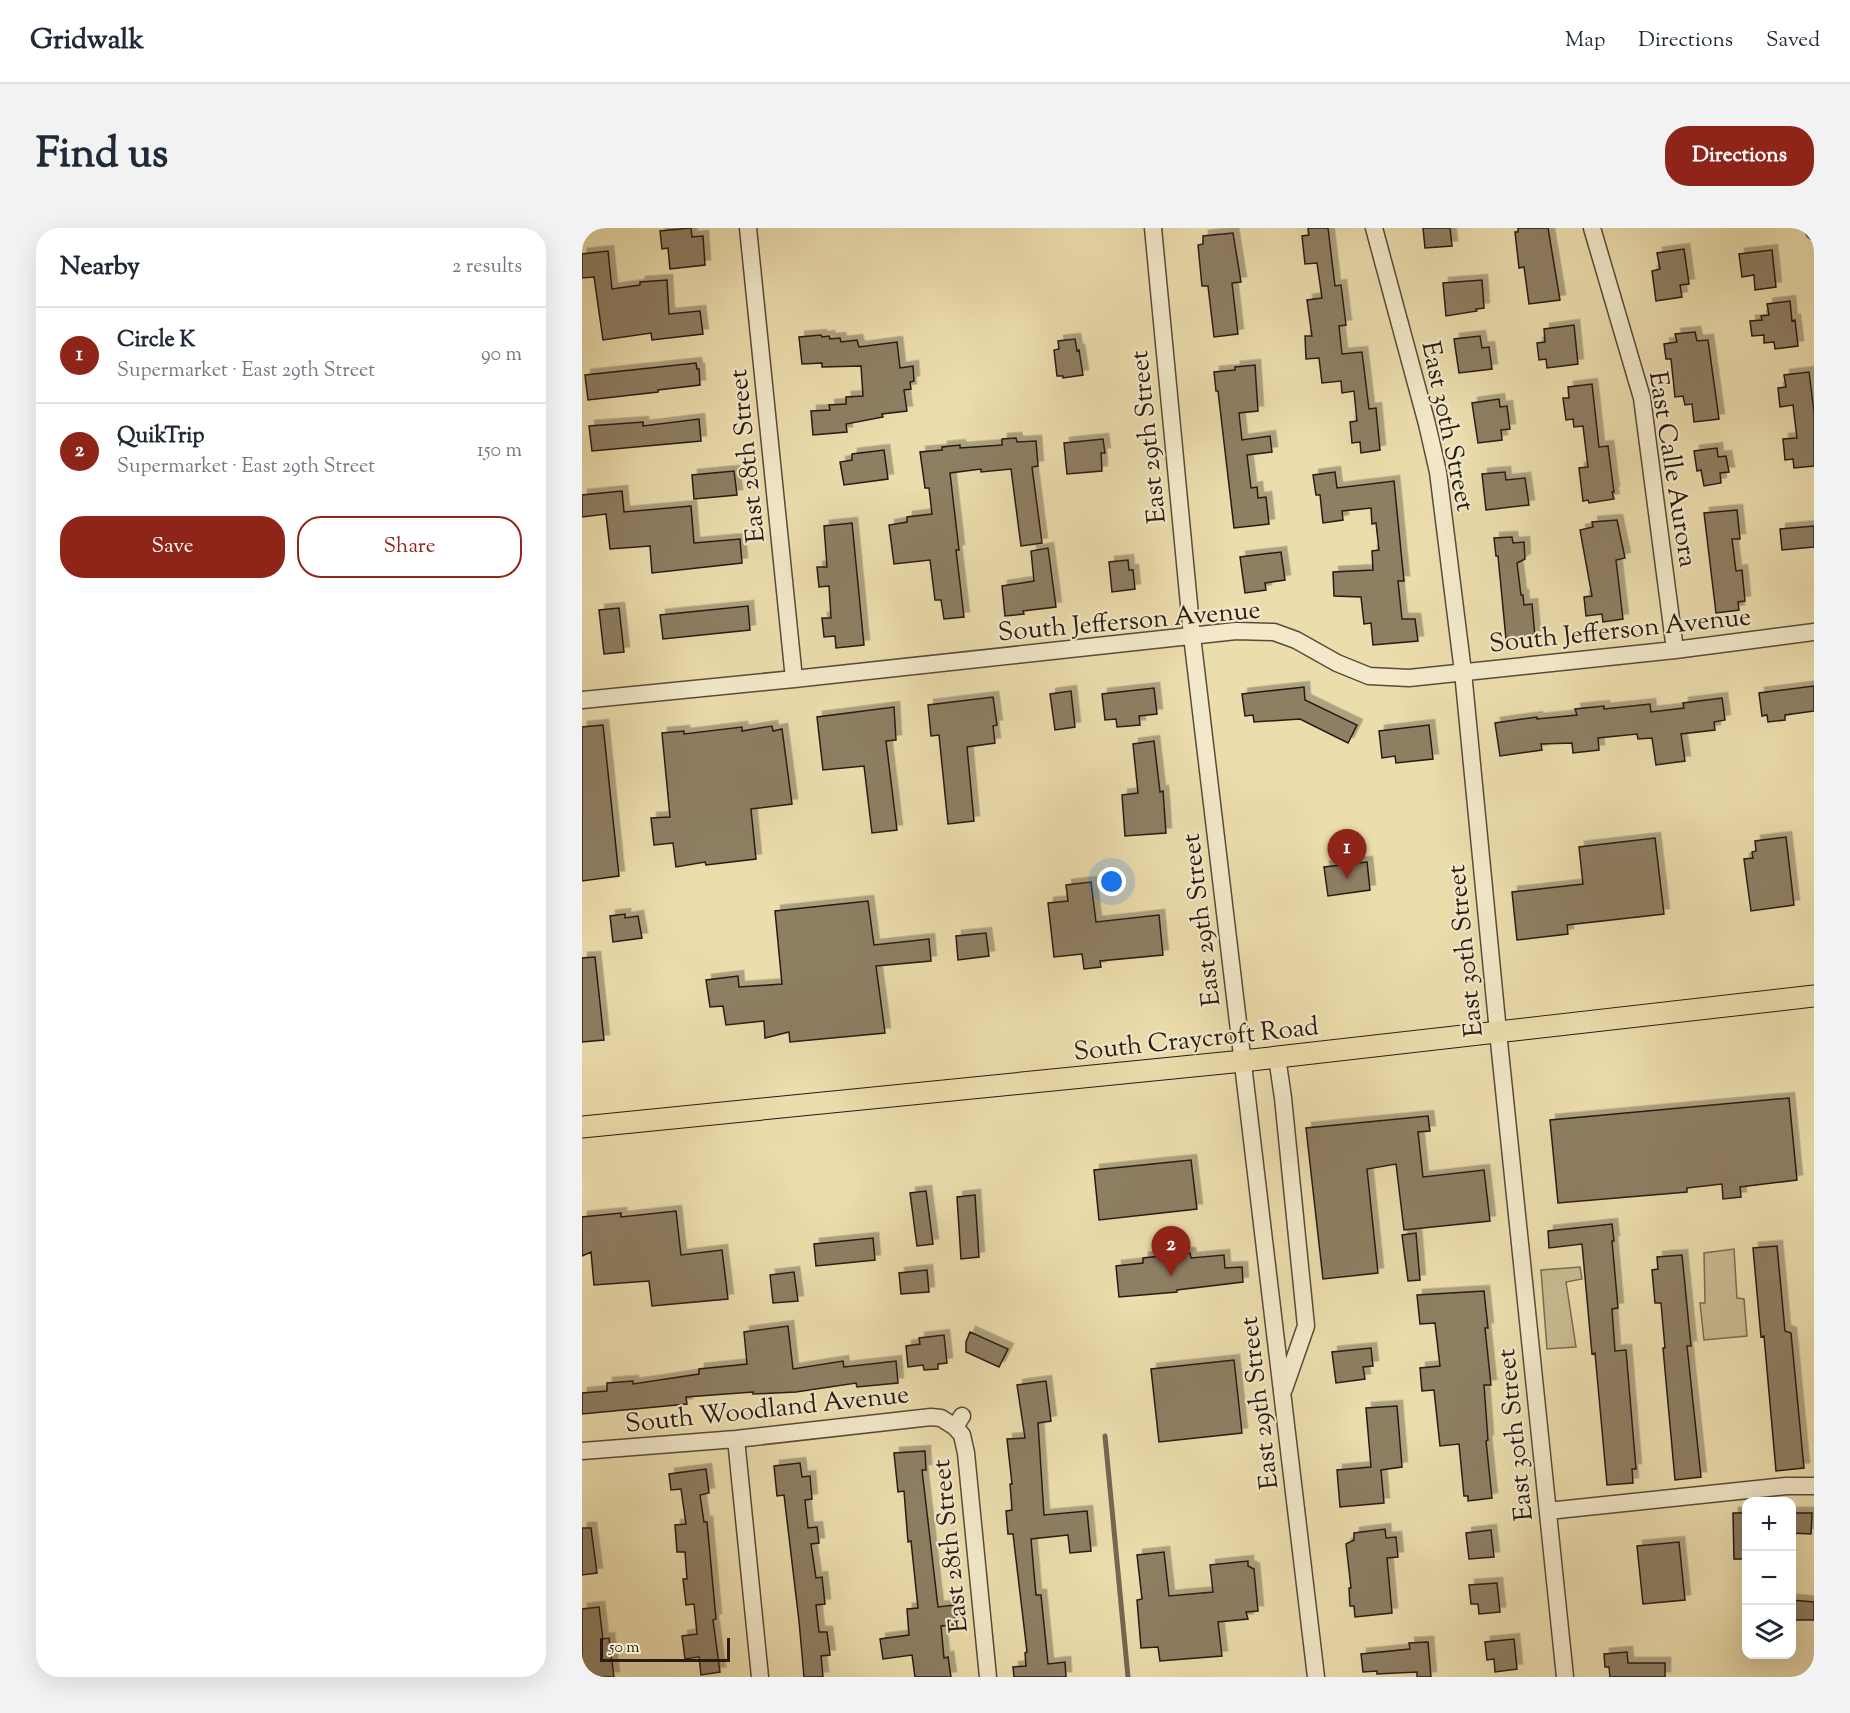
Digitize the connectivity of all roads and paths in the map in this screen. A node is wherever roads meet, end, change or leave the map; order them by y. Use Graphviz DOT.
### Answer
graph roads {
  1 [pos="748,228"];
  2 [pos="1153,228"];
  3 [pos="1374,228"];
  4 [pos="1592,228"];
  5 [pos="1814,632"];
  6 [pos="1192,636"];
  7 [pos="1676,650"];
  8 [pos="1463,672"];
  9 [pos="794,680"];
  10 [pos="582,700"];
  11 [pos="1814,996"];
  12 [pos="1498,1032"];
  13 [pos="1277,1057"];
  14 [pos="1243,1061"];
  15 [pos="582,1127"];
  16 [pos="1283,1392"];
  17 [pos="958,1421"];
  18 [pos="736,1439"];
  19 [pos="582,1451"];
  20 [pos="1814,1486"];
  21 [pos="1548,1511"];
  22 [pos="760,1677"];
  23 [pos="988,1677"];
  24 [pos="1316,1677"];
  25 [pos="1565,1677"];
  1 -- 9 [label="street, East 28th Street"];
  2 -- 6 [label="street, East 29th Street"];
  3 -- 8 [label="street, East 30th Street"];
  4 -- 7 [label="street, East Calle Aurora"];
  5 -- 7 [label="street, South Jefferson Avenue"];
  6 -- 8 [label="street, South Jefferson Avenue"];
  6 -- 9 [label="street, South Jefferson Avenue"];
  6 -- 14 [label="street, East 29th Street"];
  7 -- 8 [label="street, South Jefferson Avenue"];
  8 -- 12 [label="street, East 30th Street"];
  9 -- 10 [label="street, South Jefferson Avenue"];
  11 -- 12 [label="main road, South Craycroft Road"];
  12 -- 13 [label="main road, South Craycroft Road"];
  12 -- 21 [label="street, East 30th Street"];
  13 -- 14 [label="main road, South Craycroft Road"];
  13 -- 16 [label="street"];
  14 -- 15 [label="main road, South Craycroft Road"];
  14 -- 16 [label="street, East 29th Street"];
  16 -- 24 [label="street, East 29th Street"];
  17 -- 18 [label="street, South Woodland Avenue"];
  17 -- 23 [label="street, East 28th Street"];
  18 -- 19 [label="street, South Woodland Avenue"];
  18 -- 22 [label="street"];
  20 -- 21 [label="street"];
  21 -- 25 [label="street, East 30th Street"];
}
